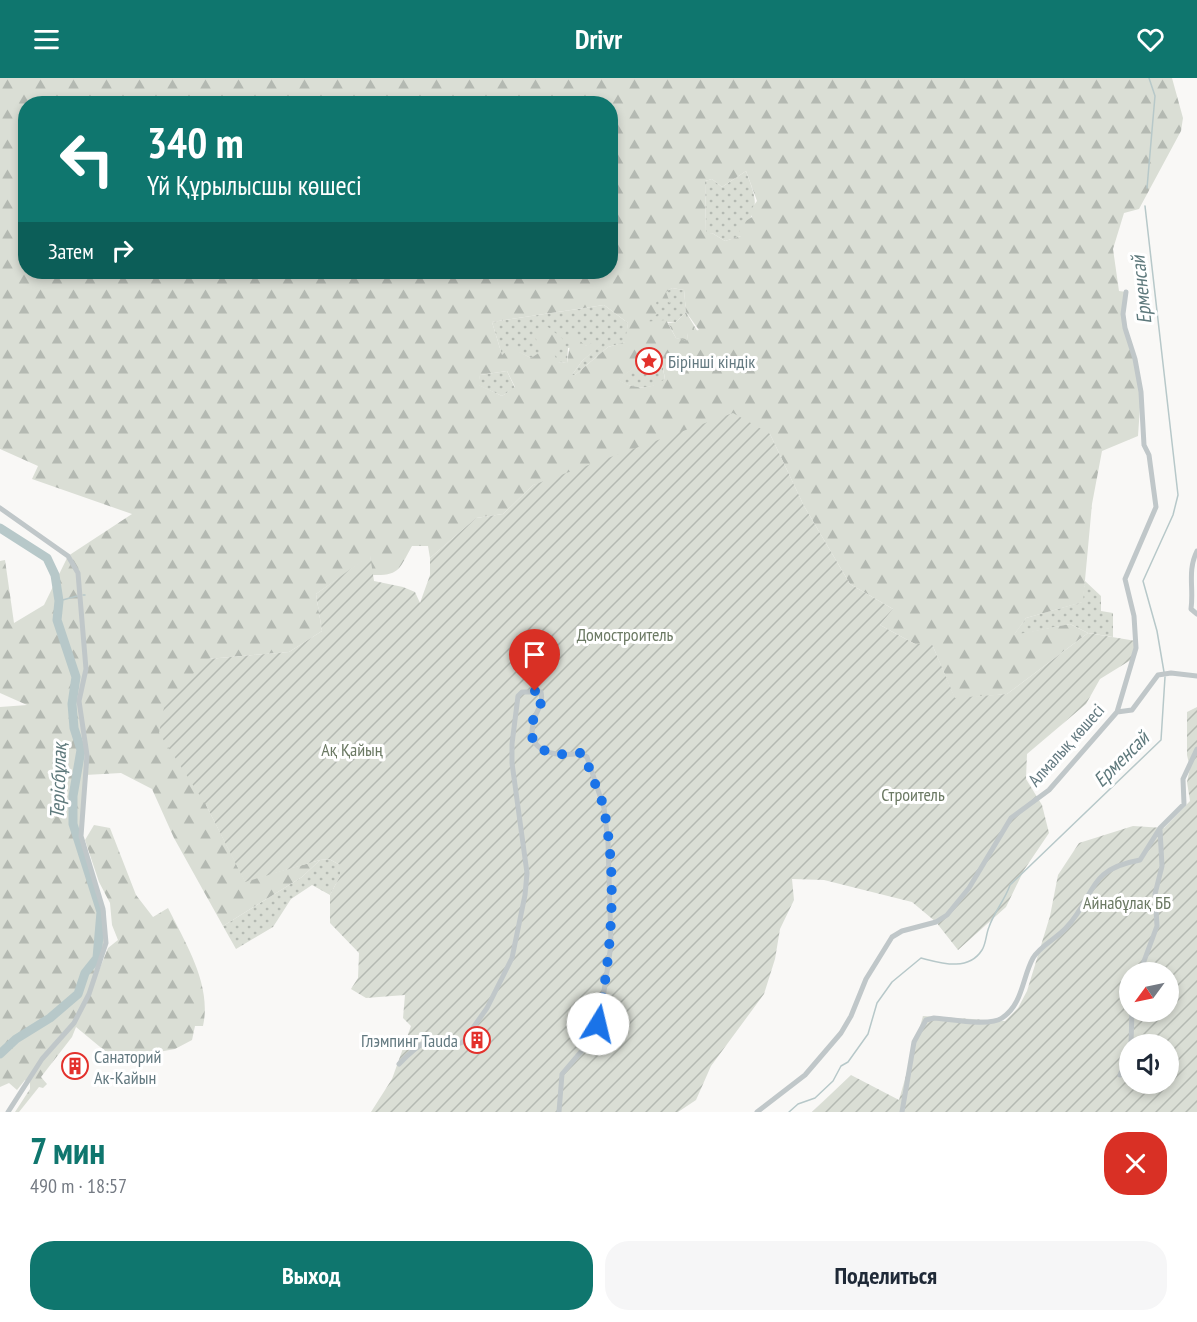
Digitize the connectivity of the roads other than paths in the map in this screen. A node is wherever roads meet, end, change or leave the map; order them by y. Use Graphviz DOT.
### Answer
graph roads {
  1 [pos="1126,292"];
  2 [pos="0,508"];
  3 [pos="1197,551"];
  4 [pos="1197,614"];
  5 [pos="1197,676"];
  6 [pos="1117,712"];
  7 [pos="1197,749"];
  8 [pos="1160,828"];
  9 [pos="1144,962"];
  10 [pos="399,1064"];
  11 [pos="8,1112"];
  12 [pos="559,1112"];
  13 [pos="757,1112"];
  14 [pos="902,1112"];
  1 -- 6 [label="street, Алмалық көшесі"];
  2 -- 11 [label="street"];
  3 -- 4 [label="street"];
  5 -- 6 [label="street"];
  6 -- 13 [label="street, Алмалық көшесі"];
  7 -- 8 [label="street"];
  8 -- 9 [label="street"];
  8 -- 14 [label="street"];
  10 -- 12 [label="street"];
}
